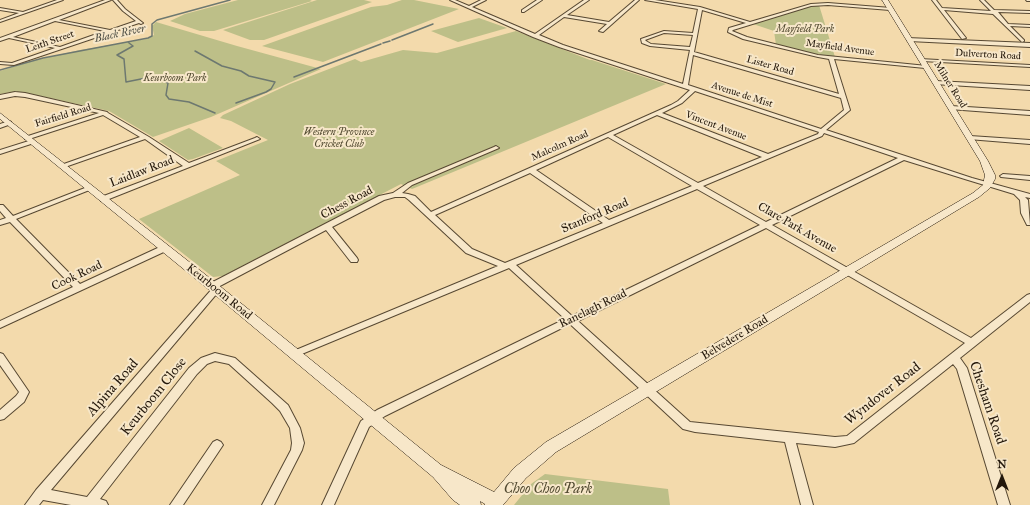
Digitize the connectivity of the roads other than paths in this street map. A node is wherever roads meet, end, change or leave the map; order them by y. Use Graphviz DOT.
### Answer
graph roads {
  1 [pos="61,0"];
  2 [pos="109,0"];
  3 [pos="115,0"];
  4 [pos="452,0"];
  5 [pos="484,0"];
  6 [pos="540,0"];
  7 [pos="587,0"];
  8 [pos="637,0"];
  9 [pos="646,0"];
  10 [pos="885,0"];
  11 [pos="934,0"];
  12 [pos="982,0"];
  13 [pos="827,2"];
  14 [pos="468,7"];
  15 [pos="700,8"];
  16 [pos="0,9"];
  17 [pos="890,9"];
  18 [pos="942,9"];
  19 [pos="523,11"];
  20 [pos="994,12"];
  21 [pos="1030,12"];
  22 [pos="23,13"];
  23 [pos="563,16"];
  24 [pos="0,20"];
  25 [pos="53,20"];
  26 [pos="610,23"];
  27 [pos="750,23"];
  28 [pos="1008,25"];
  29 [pos="1030,26"];
  30 [pos="110,31"];
  31 [pos="601,31"];
  32 [pos="695,34"];
  33 [pos="9,36"];
  34 [pos="535,36"];
  35 [pos="964,38"];
  36 [pos="0,40"];
  37 [pos="910,40"];
  38 [pos="1022,41"];
  39 [pos="1030,44"];
  40 [pos="60,48"];
  41 [pos="692,51"];
  42 [pos="831,58"];
  43 [pos="0,63"];
  44 [pos="924,63"];
  45 [pos="1030,66"];
  46 [pos="936,83"];
  47 [pos="685,86"];
  48 [pos="1030,88"];
  49 [pos="694,89"];
  50 [pos="0,97"];
  51 [pos="843,97"];
  52 [pos="951,108"];
  53 [pos="1030,113"];
  54 [pos="105,114"];
  55 [pos="656,114"];
  56 [pos="0,115"];
  57 [pos="10,123"];
  58 [pos="0,126"];
  59 [pos="823,132"];
  60 [pos="609,135"];
  61 [pos="145,137"];
  62 [pos="970,138"];
  63 [pos="257,139"];
  64 [pos="30,140"];
  65 [pos="1030,142"];
  66 [pos="496,148"];
  67 [pos="0,152"];
  68 [pos="769,157"];
  69 [pos="903,158"];
  70 [pos="63,166"];
  71 [pos="188,166"];
  72 [pos="531,170"];
  73 [pos="1003,176"];
  74 [pos="1030,178"];
  75 [pos="988,184"];
  76 [pos="698,186"];
  77 [pos="90,188"];
  78 [pos="1014,191"];
  79 [pos="395,194"];
  80 [pos="1030,196"];
  81 [pos="104,199"];
  82 [pos="0,207"];
  83 [pos="1028,210"];
  84 [pos="430,215"];
  85 [pos="11,218"];
  86 [pos="0,223"];
  87 [pos="1030,223"];
  88 [pos="608,224"];
  89 [pos="766,224"];
  90 [pos="328,227"];
  91 [pos="165,248"];
  92 [pos="354,260"];
  93 [pos="508,265"];
  94 [pos="847,271"];
  95 [pos="78,288"];
  96 [pos="214,288"];
  97 [pos="1030,298"];
  98 [pos="571,320"];
  99 [pos="0,325"];
  100 [pos="972,343"];
  101 [pos="294,354"];
  102 [pos="0,357"];
  103 [pos="954,358"];
  104 [pos="648,390"];
  105 [pos="0,416"];
  106 [pos="372,418"];
  107 [pos="789,437"];
  108 [pos="217,445"];
  109 [pos="437,471"];
  110 [pos="40,494"];
  111 [pos="494,503"];
  112 [pos="89,504"];
  113 [pos="31,505"];
  114 [pos="102,505"];
  115 [pos="176,505"];
  116 [pos="268,505"];
  117 [pos="328,505"];
  118 [pos="473,505"];
  119 [pos="807,505"];
  120 [pos="1004,505"];
  1 -- 22 [label="street"];
  2 -- 25 [label="street"];
  3 -- 30 [label="street, Leith Street"];
  4 -- 14 [label="street, Avenue de Mist"];
  5 -- 14 [label="street"];
  6 -- 19 [label="street"];
  7 -- 23 [label="street"];
  8 -- 26 [label="street"];
  9 -- 15 [label="street"];
  10 -- 17 [label="main road, Milner Road"];
  11 -- 18 [label="street"];
  12 -- 20 [label="street"];
  13 -- 17 [label="street, Mayfield Avenue"];
  13 -- 27 [label="street, Mayfield Avenue"];
  14 -- 34 [label="street, Avenue de Mist"];
  15 -- 27 [label="street"];
  15 -- 32 [label="street"];
  16 -- 22 [label="street"];
  17 -- 37 [label="main road, Milner Road"];
  18 -- 20 [label="street"];
  18 -- 35 [label="street"];
  20 -- 21 [label="street"];
  20 -- 28 [label="street"];
  22 -- 24 [label="street"];
  23 -- 26 [label="street"];
  23 -- 34 [label="street"];
  25 -- 30 [label="street"];
  25 -- 33 [label="street"];
  26 -- 31 [label="street"];
  27 -- 42 [label="street, Mayfield Avenue"];
  28 -- 29 [label="street"];
  28 -- 38 [label="street"];
  30 -- 40 [label="street, Leith Street"];
  32 -- 41 [label="street"];
  32 -- 41 [label="street, Lister Road"];
  33 -- 36 [label="street"];
  33 -- 40 [label="street"];
  34 -- 47 [label="street, Avenue de Mist"];
  37 -- 39 [label="street"];
  37 -- 44 [label="main road, Milner Road"];
  40 -- 43 [label="street, Leith Street"];
  41 -- 47 [label="street"];
  41 -- 51 [label="street, Lister Road"];
  42 -- 44 [label="street, Mayfield Avenue"];
  42 -- 51 [label="street, Stanford Road"];
  44 -- 45 [label="street, Dulverton Road"];
  44 -- 46 [label="main road, Milner Road"];
  46 -- 48 [label="street"];
  46 -- 52 [label="main road, Milner Road"];
  47 -- 49 [label="street, Avenue de Mist"];
  49 -- 55 [label="street, Malcolm Road"];
  49 -- 59 [label="street, Avenue de Mist"];
  50 -- 54 [label="street"];
  51 -- 59 [label="street, Stanford Road"];
  52 -- 53 [label="street"];
  52 -- 62 [label="main road, Milner Road"];
  54 -- 61 [label="street, Fairfield Road"];
  54 -- 64 [label="street, Fairfield Road"];
  55 -- 60 [label="street, Malcolm Road"];
  55 -- 68 [label="street, Vincent Avenue"];
  56 -- 57 [label="main road, Keurboom Road"];
  57 -- 58 [label="street"];
  57 -- 64 [label="main road, Keurboom Road"];
  59 -- 68 [label="street, Stanford Road"];
  59 -- 69 [label="street, Avenue de Mist"];
  60 -- 72 [label="street, Malcolm Road"];
  60 -- 76 [label="street, Clare Park Avenue"];
  61 -- 70 [label="street"];
  61 -- 71 [label="street, Fairfield Road"];
  62 -- 65 [label="street"];
  62 -- 75 [label="main road, Milner Road"];
  63 -- 71 [label="street, Laidlaw Road"];
  64 -- 67 [label="street, Fairfield Road"];
  64 -- 70 [label="main road, Keurboom Road"];
  66 -- 79 [label="street, Chess Road"];
  68 -- 76 [label="street, Stanford Road"];
  69 -- 75 [label="street, Avenue de Mist"];
  69 -- 89 [label="street, Ranelagh Road"];
  70 -- 77 [label="main road, Keurboom Road"];
  71 -- 81 [label="street, Laidlaw Road"];
  72 -- 84 [label="street, Malcolm Road"];
  72 -- 88 [label="street"];
  73 -- 74 [label="street"];
  75 -- 78 [label="street, Avenue de Mist"];
  75 -- 94 [label="main road, Belvedere Road"];
  76 -- 88 [label="street, Stanford Road"];
  76 -- 89 [label="street, Clare Park Avenue"];
  77 -- 81 [label="main road, Keurboom Road"];
  77 -- 85 [label="street"];
  78 -- 80 [label="street, Avenue de Mist"];
  78 -- 83 [label="street"];
  79 -- 84 [label="street"];
  79 -- 90 [label="street, Chess Road"];
  81 -- 91 [label="main road, Keurboom Road"];
  82 -- 85 [label="street"];
  83 -- 87 [label="street"];
  84 -- 93 [label="street"];
  85 -- 86 [label="street"];
  85 -- 95 [label="street"];
  88 -- 93 [label="street, Stanford Road"];
  89 -- 94 [label="street, Clare Park Avenue"];
  89 -- 98 [label="street, Ranelagh Road"];
  90 -- 92 [label="street"];
  90 -- 96 [label="street, Chess Road"];
  91 -- 95 [label="street, Cook Road"];
  91 -- 96 [label="main road, Keurboom Road"];
  93 -- 98 [label="street, Wyndover Road"];
  93 -- 101 [label="street, Stanford Road"];
  94 -- 100 [label="street, Clare Park Avenue"];
  94 -- 104 [label="main road, Belvedere Road"];
  95 -- 99 [label="street, Cook Road"];
  96 -- 101 [label="main road, Keurboom Road"];
  96 -- 110 [label="street, Alpina Road"];
  97 -- 100 [label="street, Wyndover Road"];
  98 -- 104 [label="street, Wyndover Road"];
  98 -- 106 [label="street, Ranelagh Road"];
  100 -- 103 [label="street, Wyndover Road"];
  101 -- 106 [label="main road, Keurboom Road"];
  102 -- 105 [label="street"];
  103 -- 107 [label="street, Wyndover Road"];
  103 -- 120 [label="street, Chesham Road"];
  104 -- 107 [label="street, Wyndover Road"];
  104 -- 111 [label="main road, Belvedere Road"];
  106 -- 109 [label="main road, Keurboom Road"];
  106 -- 117 [label="street, Ranelagh Road"];
  107 -- 119 [label="street"];
  108 -- 115 [label="street"];
  109 -- 111 [label="main road, Keurboom Road"];
  109 -- 118 [label="main road, Keurboom Road"];
  110 -- 112 [label="street"];
  110 -- 113 [label="street, Alpina Road"];
  112 -- 114 [label="street"];
  112 -- 116 [label="street, Keurboom Close"];
}
